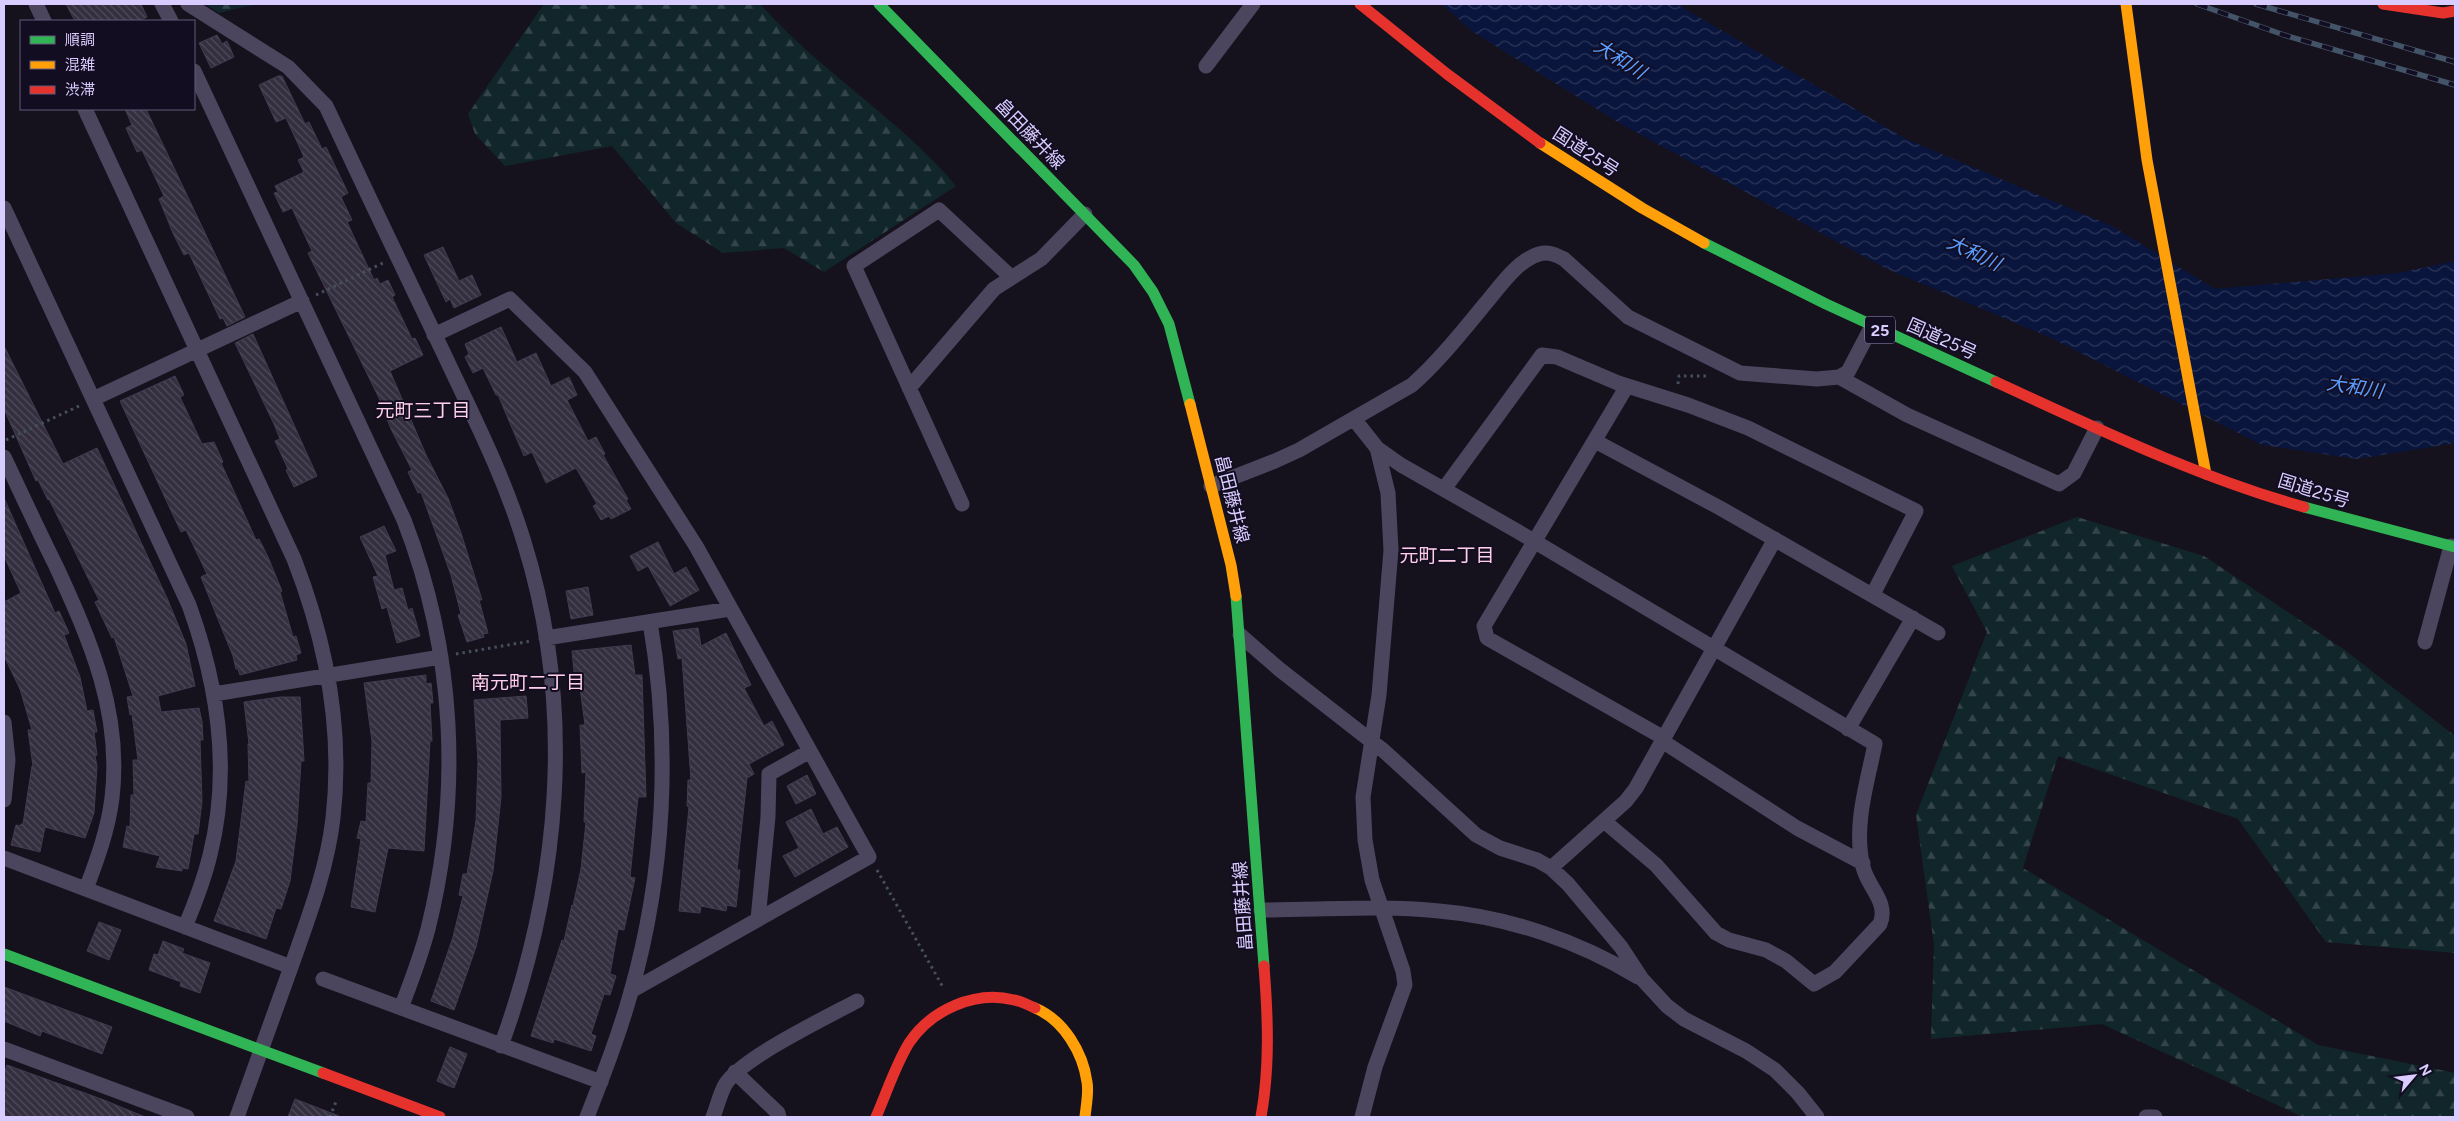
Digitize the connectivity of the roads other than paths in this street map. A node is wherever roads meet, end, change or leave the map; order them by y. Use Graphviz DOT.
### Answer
graph roads {
  1 [pos="36,4"];
  2 [pos="162,4"];
  3 [pos="188,4"];
  4 [pos="879,4"];
  5 [pos="1253,4"];
  6 [pos="1360,4"];
  7 [pos="2126,4"];
  8 [pos="2383,4"];
  9 [pos="2455,11"];
  10 [pos="44,20"];
  11 [pos="170,20"];
  12 [pos="1206,66"];
  13 [pos="195,73"];
  14 [pos="85,110"];
  15 [pos="4,208"];
  16 [pos="1085,214"];
  17 [pos="1011,278"];
  18 [pos="302,301"];
  19 [pos="1872,326"];
  20 [pos="434,334"];
  21 [pos="197,350"];
  22 [pos="1838,377"];
  23 [pos="1628,386"];
  24 [pos="909,388"];
  25 [pos="93,399"];
  26 [pos="1354,419"];
  27 [pos="2097,428"];
  28 [pos="1595,441"];
  29 [pos="1377,448"];
  30 [pos="4,456"];
  31 [pos="2206,474"];
  32 [pos="1211,486"];
  33 [pos="1444,489"];
  34 [pos="962,504"];
  35 [pos="1775,539"];
  36 [pos="1534,541"];
  37 [pos="2453,546"];
  38 [pos="1873,594"];
  39 [pos="730,609"];
  40 [pos="1913,618"];
  41 [pos="650,622"];
  42 [pos="1938,633"];
  43 [pos="1240,635"];
  44 [pos="546,638"];
  45 [pos="2425,642"];
  46 [pos="1714,648"];
  47 [pos="442,657"];
  48 [pos="328,676"];
  49 [pos="214,694"];
  50 [pos="4,722"];
  51 [pos="1848,728"];
  52 [pos="1663,740"];
  53 [pos="1372,741"];
  54 [pos="810,751"];
  55 [pos="4,800"];
  56 [pos="1604,821"];
  57 [pos="4,858"];
  58 [pos="1863,863"];
  59 [pos="1551,868"];
  60 [pos="86,889"];
  61 [pos="1382,909"];
  62 [pos="1261,910"];
  63 [pos="758,919"];
  64 [pos="186,927"];
  65 [pos="4,954"];
  66 [pos="291,967"];
  67 [pos="323,979"];
  68 [pos="1642,979"];
  69 [pos="631,991"];
  70 [pos="857,1001"];
  71 [pos="401,1008"];
  72 [pos="501,1046"];
  73 [pos="4,1048"];
  74 [pos="261,1050"];
  75 [pos="735,1072"];
  76 [pos="601,1082"];
  77 [pos="187,1117"];
  78 [pos="236,1117"];
  79 [pos="440,1117"];
  80 [pos="587,1117"];
  81 [pos="713,1117"];
  82 [pos="780,1117"];
  83 [pos="876,1117"];
  84 [pos="1085,1117"];
  85 [pos="1261,1117"];
  86 [pos="1362,1117"];
  87 [pos="1817,1117"];
  88 [pos="2146,1117"];
  89 [pos="2155,1117"];
  1 -- 10 [label="street"];
  2 -- 11 [label="street"];
  3 -- 20 [label="street"];
  4 -- 16 [label="main road, 畠田藤井線"];
  5 -- 12 [label="street"];
  6 -- 19 [label="main road, 国道25号 / 25"];
  7 -- 31 [label="main road"];
  8 -- 9 [label="main road"];
  13 -- 18 [label="street"];
  14 -- 21 [label="street"];
  15 -- 25 [label="street"];
  16 -- 17 [label="street"];
  16 -- 32 [label="main road, 畠田藤井線"];
  17 -- 24 [label="street"];
  17 -- 24 [label="street"];
  18 -- 21 [label="street"];
  18 -- 47 [label="street"];
  19 -- 22 [label="street"];
  19 -- 27 [label="main road, 国道25号 / 25"];
  20 -- 39 [label="street"];
  20 -- 44 [label="street"];
  21 -- 25 [label="street"];
  21 -- 48 [label="street"];
  22 -- 26 [label="street"];
  22 -- 27 [label="street"];
  23 -- 28 [label="street"];
  23 -- 33 [label="street"];
  23 -- 38 [label="street"];
  24 -- 34 [label="street"];
  25 -- 49 [label="street"];
  26 -- 29 [label="street"];
  26 -- 32 [label="street"];
  27 -- 31 [label="main road, 国道25号 / 25"];
  28 -- 35 [label="street"];
  28 -- 36 [label="street"];
  29 -- 33 [label="street"];
  29 -- 53 [label="street"];
  30 -- 60 [label="street"];
  31 -- 37 [label="main road, 国道25号 / 25"];
  32 -- 43 [label="main road, 畠田藤井線"];
  33 -- 36 [label="street"];
  35 -- 38 [label="street"];
  35 -- 46 [label="street"];
  36 -- 46 [label="street"];
  36 -- 52 [label="street"];
  37 -- 45 [label="street"];
  38 -- 40 [label="street"];
  39 -- 41 [label="street"];
  39 -- 54 [label="street"];
  40 -- 42 [label="street"];
  40 -- 51 [label="street"];
  41 -- 44 [label="street"];
  41 -- 69 [label="street"];
  43 -- 53 [label="street"];
  43 -- 62 [label="main road, 畠田藤井線"];
  44 -- 72 [label="street"];
  46 -- 51 [label="street"];
  46 -- 52 [label="street"];
  47 -- 48 [label="street"];
  47 -- 71 [label="street"];
  48 -- 49 [label="street"];
  48 -- 66 [label="street"];
  49 -- 64 [label="street"];
  50 -- 55 [label="street"];
  51 -- 58 [label="street"];
  52 -- 56 [label="street"];
  52 -- 58 [label="street"];
  53 -- 59 [label="street"];
  53 -- 61 [label="street"];
  54 -- 63 [label="street"];
  54 -- 63 [label="street"];
  56 -- 58 [label="street"];
  56 -- 59 [label="street"];
  57 -- 60 [label="street"];
  59 -- 68 [label="street"];
  60 -- 64 [label="street"];
  61 -- 62 [label="street"];
  61 -- 68 [label="street"];
  61 -- 86 [label="street"];
  62 -- 85 [label="main road, 畠田藤井線"];
  63 -- 69 [label="street"];
  64 -- 66 [label="street"];
  65 -- 74 [label="main road"];
  66 -- 74 [label="street"];
  67 -- 71 [label="street"];
  68 -- 87 [label="street"];
  69 -- 76 [label="street"];
  70 -- 75 [label="street"];
  71 -- 72 [label="street"];
  72 -- 76 [label="street"];
  73 -- 77 [label="street"];
  74 -- 78 [label="street"];
  74 -- 79 [label="main road"];
  75 -- 81 [label="street"];
  75 -- 82 [label="street"];
  76 -- 80 [label="street"];
  83 -- 84 [label="main road"];
  88 -- 89 [label="street"];
}
